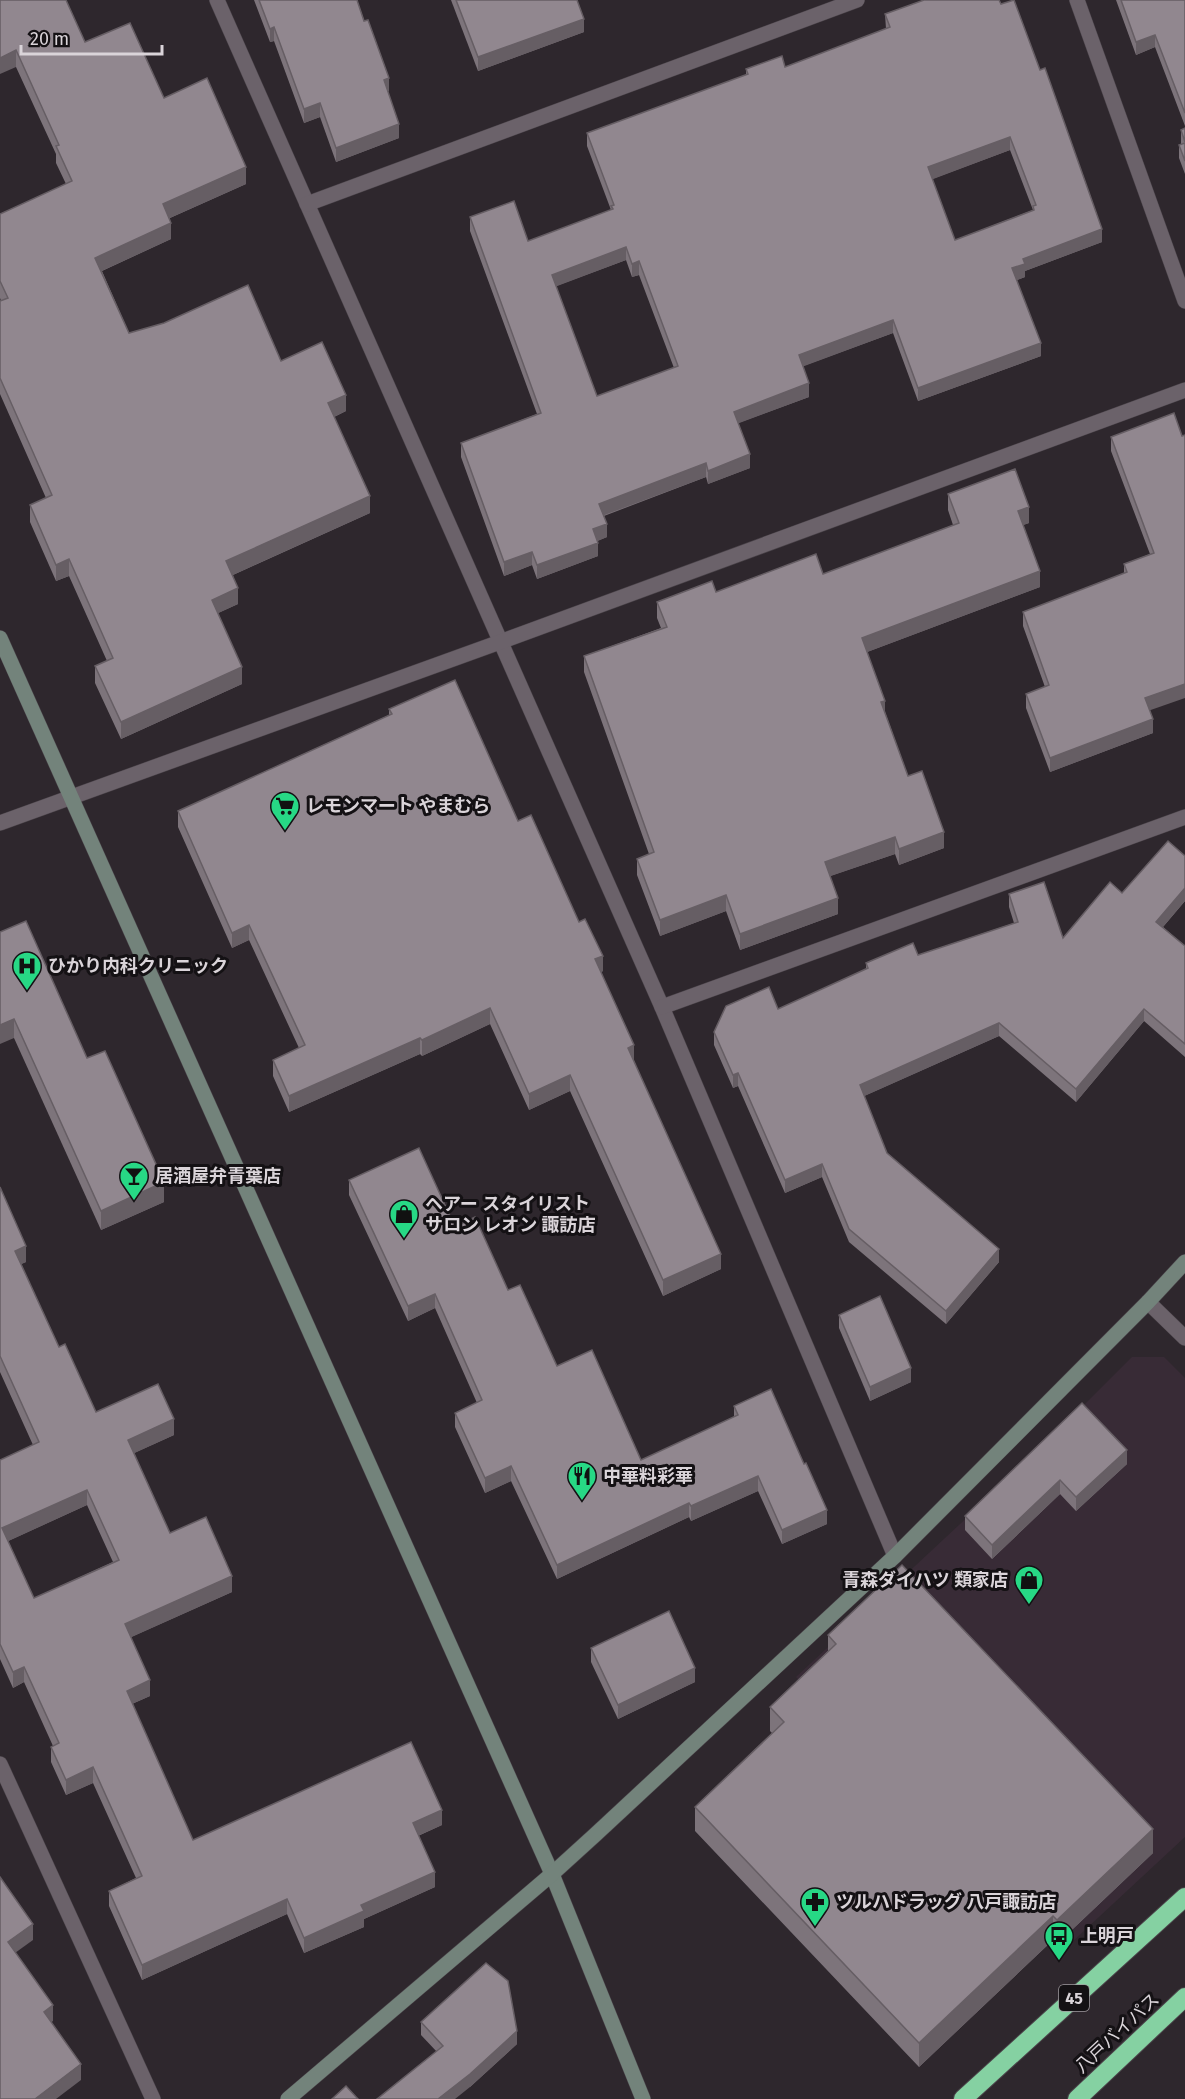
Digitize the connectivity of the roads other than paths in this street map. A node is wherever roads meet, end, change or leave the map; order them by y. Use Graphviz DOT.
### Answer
graph roads {
  1 [pos="217,0"];
  2 [pos="857,0"];
  3 [pos="1077,0"];
  4 [pos="307,204"];
  5 [pos="1185,301"];
  6 [pos="1185,390"];
  7 [pos="0,638"];
  8 [pos="500,642"];
  9 [pos="71,796"];
  10 [pos="1185,817"];
  11 [pos="0,823"];
  12 [pos="662,1007"];
  13 [pos="1185,1262"];
  14 [pos="1148,1302"];
  15 [pos="1185,1338"];
  16 [pos="895,1556"];
  17 [pos="0,1764"];
  18 [pos="3,1783"];
  19 [pos="552,1874"];
  20 [pos="1185,1897"];
  21 [pos="1185,1997"];
  22 [pos="153,2099"];
  23 [pos="288,2099"];
  24 [pos="644,2099"];
  25 [pos="963,2099"];
  26 [pos="1077,2099"];
  1 -- 4 [label="street"];
  2 -- 4 [label="street"];
  3 -- 5 [label="street"];
  4 -- 8 [label="street"];
  6 -- 8 [label="street"];
  7 -- 9 [label="street"];
  8 -- 9 [label="street"];
  8 -- 12 [label="street"];
  9 -- 11 [label="street"];
  9 -- 19 [label="street"];
  10 -- 12 [label="street"];
  12 -- 16 [label="street"];
  13 -- 14 [label="street"];
  14 -- 15 [label="street"];
  14 -- 16 [label="street"];
  16 -- 19 [label="street"];
  17 -- 18 [label="street"];
  18 -- 22 [label="street"];
  19 -- 23 [label="street"];
  19 -- 24 [label="street"];
  20 -- 25 [label="highway, 45"];
  21 -- 26 [label="highway, 八戸バイパス"];
}
